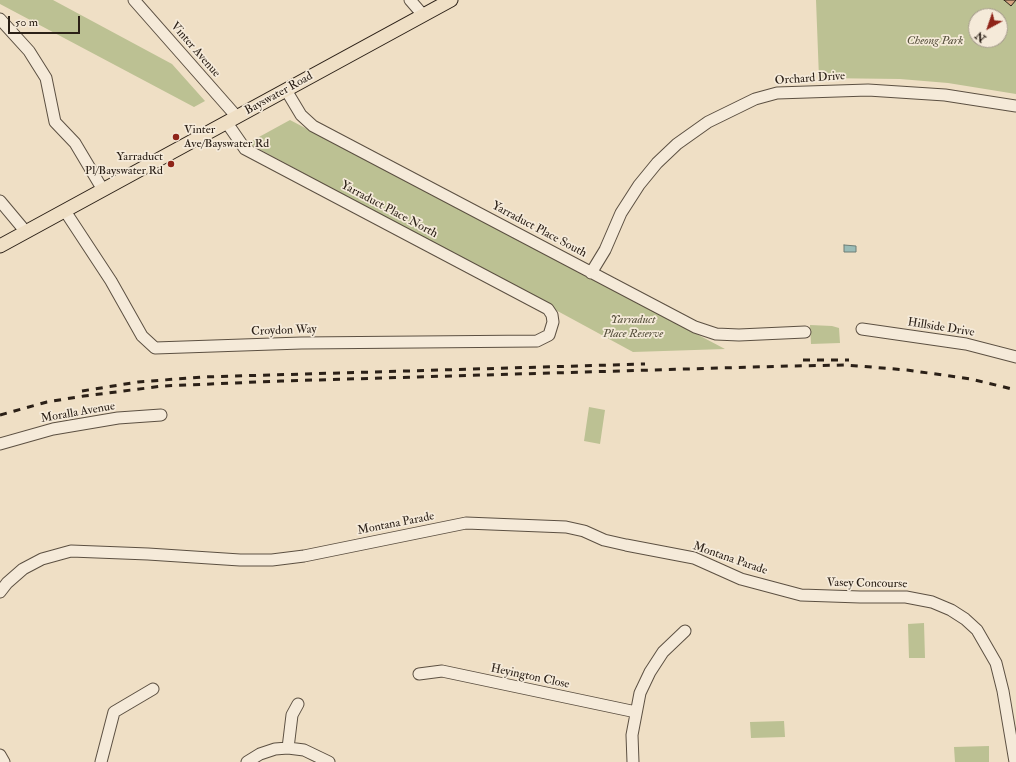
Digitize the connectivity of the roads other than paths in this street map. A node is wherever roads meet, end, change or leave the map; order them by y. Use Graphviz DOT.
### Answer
graph roads {
  1 [pos="134,0"];
  2 [pos="410,0"];
  3 [pos="451,0"];
  4 [pos="423,15"];
  5 [pos="0,19"];
  6 [pos="286,90"];
  7 [pos="1016,106"];
  8 [pos="232,120"];
  9 [pos="103,190"];
  10 [pos="0,201"];
  11 [pos="65,211"];
  12 [pos="26,232"];
  13 [pos="0,246"];
  14 [pos="591,273"];
  15 [pos="548,309"];
  16 [pos="862,329"];
  17 [pos="806,332"];
  18 [pos="1016,357"];
  19 [pos="161,415"];
  20 [pos="0,444"];
  21 [pos="0,592"];
  22 [pos="800,595"];
  23 [pos="685,631"];
  24 [pos="419,674"];
  25 [pos="153,688"];
  26 [pos="298,704"];
  27 [pos="636,712"];
  28 [pos="288,748"];
  29 [pos="0,755"];
  30 [pos="4,762"];
  31 [pos="102,762"];
  32 [pos="247,762"];
  33 [pos="329,762"];
  34 [pos="633,762"];
  35 [pos="1015,762"];
  1 -- 8 [label="street, Vinter Avenue"];
  2 -- 4 [label="street"];
  3 -- 4 [label="main road, Bayswater Road"];
  4 -- 6 [label="main road, Bayswater Road"];
  5 -- 9 [label="street"];
  6 -- 8 [label="main road, Bayswater Road"];
  6 -- 14 [label="street, Yarraduct Place South"];
  7 -- 14 [label="street, Orchard Drive"];
  8 -- 9 [label="main road, Bayswater Road"];
  8 -- 15 [label="street, Yarraduct Place North"];
  9 -- 11 [label="main road, Bayswater Road"];
  10 -- 12 [label="street"];
  11 -- 12 [label="main road, Bayswater Road"];
  11 -- 15 [label="street, Croydon Way"];
  12 -- 13 [label="main road, Bayswater Road"];
  14 -- 17 [label="street, Yarraduct Place South"];
  16 -- 18 [label="street, Hillside Drive"];
  19 -- 20 [label="street, Moralla Avenue"];
  21 -- 22 [label="street, Montana Parade"];
  22 -- 35 [label="street, Vasey Concourse"];
  23 -- 27 [label="street"];
  24 -- 27 [label="street, Heyington Close"];
  25 -- 31 [label="street"];
  26 -- 28 [label="street"];
  27 -- 34 [label="street"];
  28 -- 32 [label="street"];
  28 -- 33 [label="street"];
  29 -- 30 [label="street"];
}
